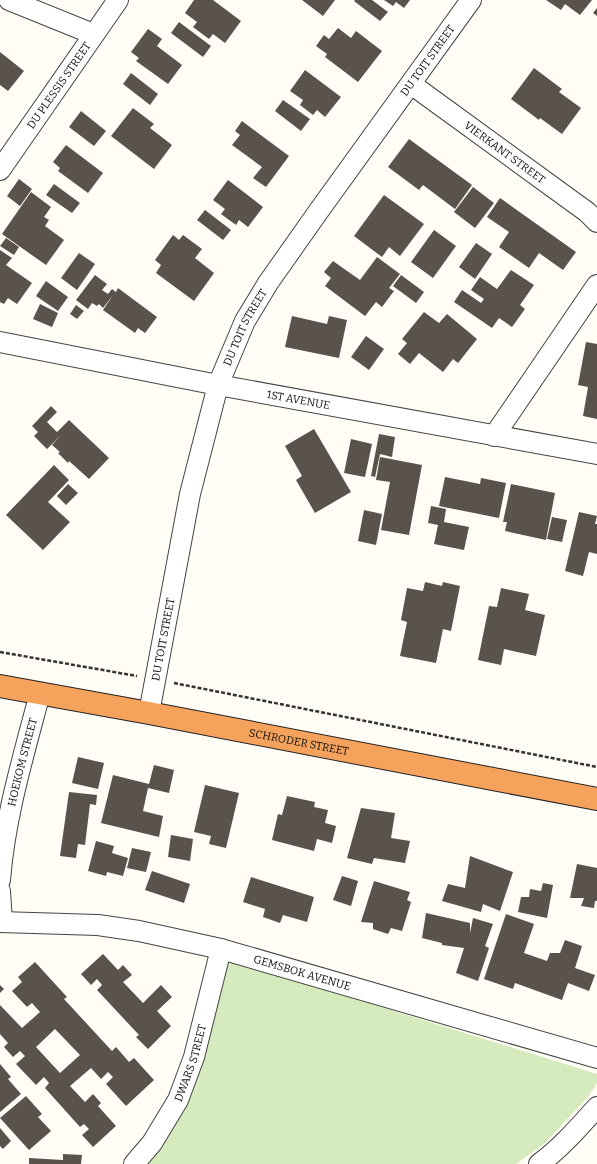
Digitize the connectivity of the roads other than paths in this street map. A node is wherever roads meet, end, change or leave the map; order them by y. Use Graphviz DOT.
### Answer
graph roads {
  1 [pos="9,0"];
  2 [pos="118,0"];
  3 [pos="470,0"];
  4 [pos="93,34"];
  5 [pos="411,84"];
  6 [pos="0,170"];
  7 [pos="597,222"];
  8 [pos="597,285"];
  9 [pos="0,342"];
  10 [pos="218,385"];
  11 [pos="494,436"];
  12 [pos="597,454"];
  13 [pos="0,686"];
  14 [pos="40,693"];
  15 [pos="150,713"];
  16 [pos="597,799"];
  17 [pos="0,880"];
  18 [pos="0,891"];
  19 [pos="1,922"];
  20 [pos="221,949"];
  21 [pos="597,1058"];
  22 [pos="597,1107"];
  23 [pos="134,1164"];
  24 [pos="539,1164"];
  1 -- 4 [label="street"];
  2 -- 4 [label="street, DU PLESSIS STREET"];
  3 -- 5 [label="street, DU TOIT STREET"];
  4 -- 6 [label="street, DU PLESSIS STREET"];
  5 -- 7 [label="street, VIERKANT STREET"];
  5 -- 10 [label="street, DU TOIT STREET"];
  8 -- 11 [label="street"];
  9 -- 10 [label="street, 1ST AVENUE"];
  10 -- 11 [label="street, 1ST AVENUE"];
  10 -- 15 [label="street, DU TOIT STREET"];
  11 -- 12 [label="street, 1ST AVENUE"];
  13 -- 14 [label="highway, SCHRODER STREET"];
  14 -- 15 [label="highway, SCHRODER STREET"];
  14 -- 17 [label="street, HOEKOM STREET"];
  15 -- 16 [label="highway, SCHRODER STREET"];
  18 -- 19 [label="street"];
  19 -- 20 [label="street, GEMSBOK AVENUE"];
  20 -- 21 [label="street, GEMSBOK AVENUE"];
  20 -- 23 [label="street, DWARS STREET"];
  22 -- 24 [label="street"];
}
